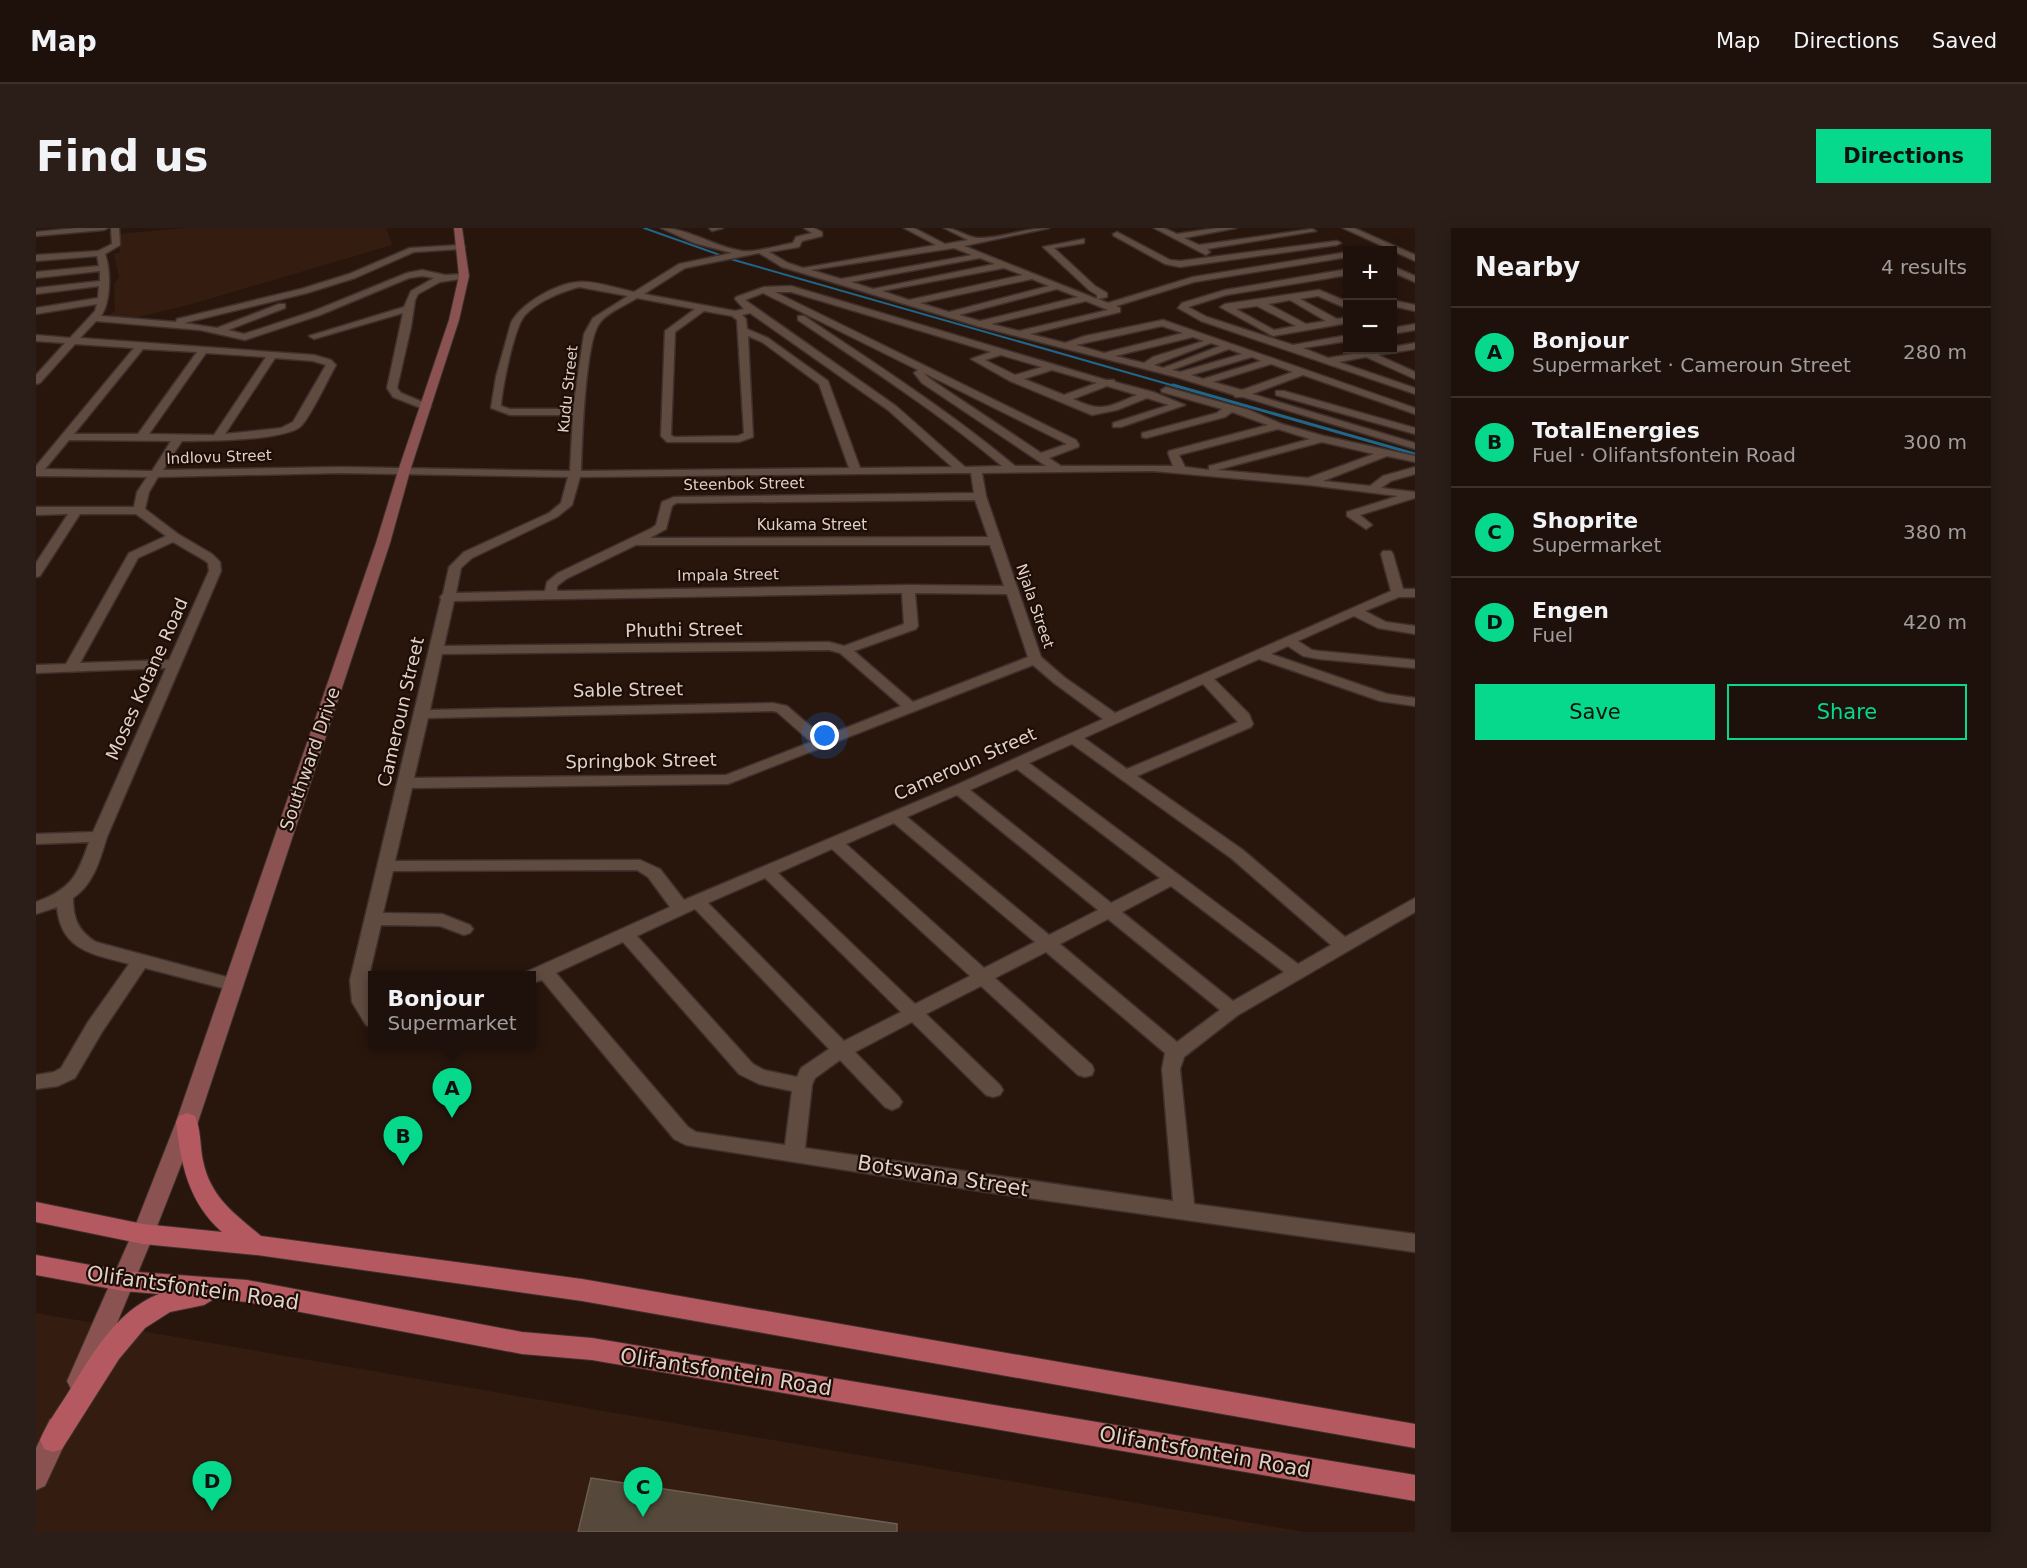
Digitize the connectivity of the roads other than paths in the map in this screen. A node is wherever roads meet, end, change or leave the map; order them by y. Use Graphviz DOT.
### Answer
graph roads {
  1 [pos="104,228"];
  2 [pos="115,228"];
  3 [pos="458,228"];
  4 [pos="665,228"];
  5 [pos="719,228"];
  6 [pos="808,228"];
  7 [pos="908,228"];
  8 [pos="948,228"];
  9 [pos="991,228"];
  10 [pos="1045,228"];
  11 [pos="1158,228"];
  12 [pos="1232,228"];
  13 [pos="1347,228"];
  14 [pos="712,229"];
  15 [pos="1308,229"];
  16 [pos="36,234"];
  17 [pos="1117,234"];
  18 [pos="1006,236"];
  19 [pos="1175,237"];
  20 [pos="978,241"];
  21 [pos="1081,242"];
  22 [pos="1337,243"];
  23 [pos="950,246"];
  24 [pos="1345,246"];
  25 [pos="461,247"];
  26 [pos="1197,248"];
  27 [pos="761,251"];
  28 [pos="100,253"];
  29 [pos="742,254"];
  30 [pos="979,256"];
  31 [pos="1343,256"];
  32 [pos="36,258"];
  33 [pos="1415,258"];
  34 [pos="1220,259"];
  35 [pos="1005,265"];
  36 [pos="103,268"];
  37 [pos="798,269"];
  38 [pos="1244,270"];
  39 [pos="1397,270"];
  40 [pos="1343,274"];
  41 [pos="36,275"];
  42 [pos="1034,275"];
  43 [pos="352,276"];
  44 [pos="464,276"];
  45 [pos="442,277"];
  46 [pos="1415,279"];
  47 [pos="1193,280"];
  48 [pos="840,281"];
  49 [pos="104,283"];
  50 [pos="1318,283"];
  51 [pos="809,284"];
  52 [pos="1059,286"];
  53 [pos="1270,286"];
  54 [pos="380,287"];
  55 [pos="764,290"];
  56 [pos="36,291"];
  57 [pos="304,291"];
  58 [pos="390,291"];
  59 [pos="872,291"];
  60 [pos="1238,291"];
  61 [pos="1341,292"];
  62 [pos="1225,293"];
  63 [pos="400,294"];
  64 [pos="636,294"];
  65 [pos="411,298"];
  66 [pos="1089,298"];
  67 [pos="1208,298"];
  68 [pos="1292,298"];
  69 [pos="103,300"];
  70 [pos="910,302"];
  71 [pos="1260,303"];
  72 [pos="1343,304"];
  73 [pos="1397,304"];
  74 [pos="702,308"];
  75 [pos="1227,308"];
  76 [pos="1415,308"];
  77 [pos="408,309"];
  78 [pos="752,310"];
  79 [pos="36,311"];
  80 [pos="1121,312"];
  81 [pos="807,313"];
  82 [pos="735,314"];
  83 [pos="947,314"];
  84 [pos="94,318"];
  85 [pos="1343,321"];
  86 [pos="1337,322"];
  87 [pos="980,324"];
  88 [pos="168,325"];
  89 [pos="1148,325"];
  90 [pos="1304,327"];
  91 [pos="1415,327"];
  92 [pos="1404,329"];
  93 [pos="218,330"];
  94 [pos="1397,330"];
  95 [pos="743,331"];
  96 [pos="1273,333"];
  97 [pos="1019,334"];
  98 [pos="1193,334"];
  99 [pos="1415,335"];
  100 [pos="315,336"];
  101 [pos="36,338"];
  102 [pos="1343,339"];
  103 [pos="73,340"];
  104 [pos="1212,340"];
  105 [pos="141,345"];
  106 [pos="1068,345"];
  107 [pos="1229,346"];
  108 [pos="1297,346"];
  109 [pos="1415,346"];
  110 [pos="1013,348"];
  111 [pos="1397,349"];
  112 [pos="203,351"];
  113 [pos="999,352"];
  114 [pos="1310,353"];
  115 [pos="1252,354"];
  116 [pos="1367,354"];
  117 [pos="272,355"];
  118 [pos="1105,355"];
  119 [pos="1270,361"];
  120 [pos="1328,361"];
  121 [pos="1063,362"];
  122 [pos="910,364"];
  123 [pos="1146,366"];
  124 [pos="1285,366"];
  125 [pos="1415,366"];
  126 [pos="1051,367"];
  127 [pos="41,368"];
  128 [pos="1401,369"];
  129 [pos="1162,370"];
  130 [pos="1180,375"];
  131 [pos="1301,375"];
  132 [pos="1415,376"];
  133 [pos="1122,378"];
  134 [pos="1014,379"];
  135 [pos="36,381"];
  136 [pos="1203,382"];
  137 [pos="1107,383"];
  138 [pos="1218,388"];
  139 [pos="1161,389"];
  140 [pos="1415,391"];
  141 [pos="1280,393"];
  142 [pos="1148,394"];
  143 [pos="1239,395"];
  144 [pos="1063,399"];
  145 [pos="1261,401"];
  146 [pos="1366,405"];
  147 [pos="426,407"];
  148 [pos="1230,408"];
  149 [pos="1415,411"];
  150 [pos="578,412"];
  151 [pos="1117,425"];
  152 [pos="1278,426"];
  153 [pos="1415,431"];
  154 [pos="1146,435"];
  155 [pos="66,437"];
  156 [pos="141,438"];
  157 [pos="217,438"];
  158 [pos="178,439"];
  159 [pos="1322,439"];
  160 [pos="1415,446"];
  161 [pos="1383,454"];
  162 [pos="1040,457"];
  163 [pos="1415,459"];
  164 [pos="1012,469"];
  165 [pos="1060,469"];
  166 [pos="970,470"];
  167 [pos="1180,470"];
  168 [pos="1415,470"];
  169 [pos="404,471"];
  170 [pos="856,471"];
  171 [pos="1203,471"];
  172 [pos="36,472"];
  173 [pos="154,474"];
  174 [pos="575,474"];
  175 [pos="1309,483"];
  176 [pos="1374,489"];
  177 [pos="1415,495"];
  178 [pos="980,496"];
  179 [pos="139,510"];
  180 [pos="36,511"];
  181 [pos="75,512"];
  182 [pos="1366,525"];
  183 [pos="174,537"];
  184 [pos="995,541"];
  185 [pos="630,542"];
  186 [pos="1387,554"];
  187 [pos="36,573"];
  188 [pos="908,589"];
  189 [pos="1010,590"];
  190 [pos="1398,592"];
  191 [pos="551,594"];
  192 [pos="1415,594"];
  193 [pos="446,597"];
  194 [pos="1354,611"];
  195 [pos="1415,630"];
  196 [pos="1289,641"];
  197 [pos="435,650"];
  198 [pos="845,650"];
  199 [pos="1259,654"];
  200 [pos="1035,659"];
  201 [pos="175,664"];
  202 [pos="1415,664"];
  203 [pos="72,666"];
  204 [pos="36,669"];
  205 [pos="1205,678"];
  206 [pos="1415,702"];
  207 [pos="912,708"];
  208 [pos="423,714"];
  209 [pos="1112,718"];
  210 [pos="1072,737"];
  211 [pos="821,743"];
  212 [pos="1018,762"];
  213 [pos="1126,775"];
  214 [pos="405,783"];
  215 [pos="959,789"];
  216 [pos="896,816"];
  217 [pos="99,837"];
  218 [pos="36,839"];
  219 [pos="834,842"];
  220 [pos="386,866"];
  221 [pos="767,871"];
  222 [pos="1173,878"];
  223 [pos="65,897"];
  224 [pos="1415,904"];
  225 [pos="689,905"];
  226 [pos="36,908"];
  227 [pos="1109,911"];
  228 [pos="374,919"];
  229 [pos="464,929"];
  230 [pos="626,934"];
  231 [pos="1049,943"];
  232 [pos="1343,945"];
  233 [pos="140,961"];
  234 [pos="1296,972"];
  235 [pos="538,975"];
  236 [pos="985,977"];
  237 [pos="234,985"];
  238 [pos="1232,1010"];
  239 [pos="912,1013"];
  240 [pos="368,1014"];
  241 [pos="841,1051"];
  242 [pos="1177,1052"];
  243 [pos="1085,1070"];
  244 [pos="36,1082"];
  245 [pos="802,1085"];
  246 [pos="993,1090"];
  247 [pos="892,1101"];
  248 [pos="187,1122"];
  249 [pos="794,1153"];
  250 [pos="36,1212"];
  251 [pos="1184,1212"];
  252 [pos="143,1234"];
  253 [pos="1415,1243"];
  254 [pos="257,1245"];
  255 [pos="36,1265"];
  256 [pos="123,1281"];
  257 [pos="247,1292"];
  258 [pos="1415,1436"];
  259 [pos="53,1440"];
  260 [pos="36,1478"];
  261 [pos="1415,1488"];
  1 -- 16 [label="street"];
  2 -- 28 [label="street"];
  3 -- 25 [label="main road, Southward Drive"];
  4 -- 29 [label="street"];
  5 -- 14 [label="street"];
  6 -- 27 [label="street, Kudu Street"];
  7 -- 23 [label="street"];
  8 -- 20 [label="street"];
  9 -- 18 [label="street"];
  10 -- 18 [label="street"];
  11 -- 19 [label="street"];
  12 -- 19 [label="street"];
  13 -- 33 [label="street"];
  15 -- 22 [label="street"];
  15 -- 26 [label="street"];
  17 -- 34 [label="street"];
  18 -- 20 [label="street"];
  19 -- 26 [label="street"];
  20 -- 23 [label="street"];
  21 -- 66 [label="street"];
  22 -- 24 [label="street"];
  22 -- 34 [label="street"];
  23 -- 30 [label="street"];
  23 -- 37 [label="street"];
  25 -- 43 [label="street"];
  25 -- 44 [label="main road, Southward Drive"];
  26 -- 34 [label="street"];
  27 -- 29 [label="street, Kudu Street"];
  27 -- 37 [label="street"];
  28 -- 32 [label="street"];
  28 -- 36 [label="street"];
  29 -- 64 [label="street, Kudu Street"];
  30 -- 35 [label="street"];
  30 -- 48 [label="street"];
  31 -- 38 [label="street"];
  34 -- 38 [label="street"];
  35 -- 42 [label="street"];
  35 -- 59 [label="street"];
  36 -- 41 [label="street"];
  36 -- 49 [label="street"];
  37 -- 48 [label="street"];
  38 -- 47 [label="street"];
  39 -- 46 [label="street"];
  40 -- 50 [label="street"];
  42 -- 52 [label="street"];
  42 -- 70 [label="street"];
  43 -- 54 [label="street"];
  43 -- 57 [label="street"];
  44 -- 45 [label="street"];
  44 -- 147 [label="main road, Southward Drive"];
  45 -- 54 [label="street"];
  45 -- 65 [label="street"];
  47 -- 62 [label="street"];
  47 -- 80 [label="street"];
  48 -- 59 [label="street"];
  49 -- 56 [label="street"];
  49 -- 69 [label="street"];
  50 -- 53 [label="street"];
  50 -- 61 [label="street"];
  51 -- 110 [label="street"];
  52 -- 66 [label="street"];
  52 -- 83 [label="street"];
  53 -- 60 [label="street"];
  53 -- 68 [label="street"];
  54 -- 58 [label="street"];
  54 -- 93 [label="street"];
  55 -- 78 [label="street"];
  55 -- 81 [label="street"];
  55 -- 113 [label="street"];
  57 -- 88 [label="street"];
  57 -- 93 [label="street"];
  59 -- 70 [label="street"];
  60 -- 62 [label="street"];
  60 -- 71 [label="street"];
  62 -- 67 [label="street"];
  63 -- 65 [label="street"];
  64 -- 74 [label="street"];
  64 -- 150 [label="street, Kudu Street"];
  64 -- 150 [label="street"];
  65 -- 77 [label="street"];
  66 -- 80 [label="street"];
  66 -- 87 [label="street"];
  67 -- 75 [label="street"];
  67 -- 114 [label="street"];
  68 -- 71 [label="street"];
  68 -- 72 [label="street"];
  68 -- 86 [label="street"];
  69 -- 79 [label="street"];
  69 -- 84 [label="street"];
  70 -- 83 [label="street"];
  71 -- 75 [label="street"];
  71 -- 90 [label="street"];
  73 -- 76 [label="street"];
  74 -- 82 [label="street"];
  74 -- 95 [label="street"];
  75 -- 96 [label="street"];
  77 -- 100 [label="street"];
  77 -- 147 [label="street"];
  78 -- 82 [label="street"];
  78 -- 166 [label="street"];
  80 -- 89 [label="street"];
  80 -- 97 [label="street"];
  81 -- 122 [label="street"];
  81 -- 164 [label="street"];
  82 -- 95 [label="street"];
  83 -- 87 [label="street"];
  84 -- 88 [label="street"];
  84 -- 103 [label="street"];
  85 -- 86 [label="street"];
  86 -- 90 [label="street"];
  87 -- 97 [label="street"];
  88 -- 93 [label="street"];
  89 -- 98 [label="street"];
  89 -- 106 [label="street"];
  90 -- 96 [label="street"];
  91 -- 92 [label="street"];
  92 -- 94 [label="street"];
  92 -- 99 [label="street"];
  95 -- 170 [label="street"];
  96 -- 108 [label="street"];
  97 -- 106 [label="street"];
  98 -- 104 [label="street"];
  98 -- 118 [label="street"];
  101 -- 103 [label="street"];
  102 -- 108 [label="street"];
  103 -- 105 [label="street"];
  103 -- 127 [label="street"];
  104 -- 107 [label="street"];
  104 -- 123 [label="street"];
  105 -- 112 [label="street"];
  105 -- 155 [label="street"];
  106 -- 118 [label="street"];
  107 -- 115 [label="street"];
  107 -- 129 [label="street"];
  108 -- 114 [label="street"];
  109 -- 111 [label="street"];
  110 -- 113 [label="street"];
  110 -- 121 [label="street"];
  112 -- 117 [label="street"];
  112 -- 156 [label="street"];
  113 -- 126 [label="street"];
  113 -- 134 [label="street"];
  114 -- 120 [label="street"];
  115 -- 119 [label="street"];
  115 -- 130 [label="street"];
  116 -- 120 [label="street"];
  116 -- 128 [label="street"];
  117 -- 157 [label="street"];
  117 -- 157 [label="street"];
  118 -- 123 [label="street"];
  119 -- 124 [label="street"];
  119 -- 136 [label="street"];
  120 -- 131 [label="street"];
  120 -- 140 [label="street"];
  121 -- 126 [label="street"];
  121 -- 133 [label="street"];
  122 -- 162 [label="street"];
  122 -- 162 [label="street"];
  123 -- 129 [label="street"];
  124 -- 131 [label="street"];
  124 -- 138 [label="street"];
  125 -- 128 [label="street"];
  126 -- 134 [label="street"];
  126 -- 137 [label="street"];
  127 -- 135 [label="street"];
  128 -- 132 [label="street"];
  129 -- 130 [label="street"];
  130 -- 136 [label="street"];
  131 -- 141 [label="street"];
  131 -- 143 [label="street"];
  131 -- 146 [label="street"];
  131 -- 149 [label="street"];
  133 -- 137 [label="street"];
  133 -- 139 [label="street"];
  134 -- 144 [label="street"];
  136 -- 138 [label="street"];
  137 -- 142 [label="street"];
  137 -- 144 [label="street"];
  138 -- 143 [label="street"];
  139 -- 142 [label="street"];
  139 -- 148 [label="street"];
  141 -- 145 [label="street"];
  141 -- 153 [label="street"];
  142 -- 144 [label="street"];
  142 -- 151 [label="street"];
  143 -- 145 [label="street"];
  145 -- 160 [label="street"];
  147 -- 169 [label="main road, Southward Drive"];
  148 -- 152 [label="street"];
  148 -- 154 [label="street"];
  150 -- 174 [label="street, Kudu Street"];
  152 -- 159 [label="street"];
  152 -- 167 [label="street"];
  155 -- 156 [label="street"];
  155 -- 172 [label="street"];
  156 -- 158 [label="street"];
  157 -- 158 [label="street"];
  158 -- 173 [label="street"];
  159 -- 161 [label="street"];
  159 -- 171 [label="street"];
  161 -- 163 [label="street"];
  161 -- 175 [label="street"];
  162 -- 165 [label="street"];
  164 -- 165 [label="street, Indlovu Street"];
  164 -- 166 [label="street, Indlovu Street"];
  165 -- 167 [label="street, Indlovu Street"];
  166 -- 170 [label="street, Indlovu Street"];
  166 -- 178 [label="street, Njala Street"];
  167 -- 171 [label="street, Indlovu Street"];
  168 -- 176 [label="street"];
  169 -- 173 [label="street, Indlovu Street"];
  169 -- 174 [label="street, Indlovu Street"];
  169 -- 237 [label="main road, Southward Drive"];
  170 -- 174 [label="street, Indlovu Street"];
  171 -- 175 [label="street"];
  172 -- 173 [label="street, Indlovu Street"];
  173 -- 179 [label="street"];
  174 -- 193 [label="street, Cameroun Street"];
  175 -- 176 [label="street"];
  176 -- 177 [label="street"];
  177 -- 182 [label="street"];
  178 -- 184 [label="street, Njala Street"];
  178 -- 185 [label="street, Steenbok Street"];
  179 -- 181 [label="street"];
  179 -- 183 [label="street, Moses Kotane Road"];
  180 -- 181 [label="street"];
  181 -- 187 [label="street"];
  183 -- 201 [label="street, Moses Kotane Road"];
  183 -- 203 [label="street"];
  184 -- 185 [label="street, Kukama Street"];
  184 -- 189 [label="street, Njala Street"];
  185 -- 191 [label="street, Steenbok Street"];
  186 -- 190 [label="street"];
  188 -- 189 [label="street, Impala Street"];
  188 -- 191 [label="street, Impala Street"];
  188 -- 198 [label="street"];
  189 -- 200 [label="street, Njala Street"];
  190 -- 192 [label="street"];
  190 -- 194 [label="street, Cameroun Street"];
  191 -- 193 [label="street, Impala Street"];
  193 -- 197 [label="street, Cameroun Street"];
  194 -- 195 [label="street"];
  194 -- 196 [label="street, Cameroun Street"];
  196 -- 199 [label="street, Cameroun Street"];
  196 -- 202 [label="street"];
  197 -- 198 [label="street, Phuthi Street"];
  197 -- 208 [label="street, Cameroun Street"];
  198 -- 207 [label="street"];
  199 -- 205 [label="street, Cameroun Street"];
  199 -- 206 [label="street"];
  200 -- 207 [label="street, Springbok Street"];
  200 -- 209 [label="street, Njala Street"];
  201 -- 203 [label="street"];
  201 -- 217 [label="street, Moses Kotane Road"];
  203 -- 204 [label="street"];
  205 -- 209 [label="street, Cameroun Street"];
  205 -- 213 [label="street"];
  207 -- 211 [label="street, Springbok Street"];
  208 -- 211 [label="street, Sable Street"];
  208 -- 214 [label="street, Cameroun Street"];
  209 -- 210 [label="street, Cameroun Street"];
  210 -- 212 [label="street, Cameroun Street"];
  210 -- 213 [label="street"];
  211 -- 214 [label="street, Springbok Street"];
  212 -- 215 [label="street, Cameroun Street"];
  212 -- 222 [label="street"];
  213 -- 232 [label="street"];
  214 -- 220 [label="street, Cameroun Street"];
  215 -- 216 [label="street, Cameroun Street"];
  215 -- 227 [label="street"];
  216 -- 219 [label="street, Cameroun Street"];
  216 -- 231 [label="street"];
  217 -- 218 [label="street"];
  217 -- 223 [label="street, Moses Kotane Road"];
  219 -- 221 [label="street, Cameroun Street"];
  219 -- 236 [label="street"];
  220 -- 225 [label="street"];
  220 -- 228 [label="street, Cameroun Street"];
  221 -- 225 [label="street, Cameroun Street"];
  221 -- 239 [label="street"];
  222 -- 227 [label="street"];
  222 -- 234 [label="street"];
  223 -- 226 [label="street, Moses Kotane Road"];
  223 -- 233 [label="street"];
  224 -- 232 [label="street"];
  225 -- 230 [label="street, Cameroun Street"];
  225 -- 241 [label="street"];
  227 -- 231 [label="street"];
  227 -- 238 [label="street"];
  228 -- 229 [label="street"];
  228 -- 240 [label="street, Cameroun Street"];
  230 -- 235 [label="street, Cameroun Street"];
  230 -- 245 [label="street"];
  231 -- 236 [label="street"];
  231 -- 242 [label="street"];
  232 -- 234 [label="street"];
  233 -- 237 [label="street"];
  233 -- 244 [label="street"];
  234 -- 238 [label="street"];
  235 -- 249 [label="street, Botswana Street"];
  236 -- 239 [label="street"];
  236 -- 243 [label="street"];
  237 -- 248 [label="main road, Southward Drive"];
  238 -- 242 [label="street"];
  239 -- 241 [label="street"];
  239 -- 246 [label="street"];
  241 -- 245 [label="street"];
  241 -- 247 [label="street"];
  242 -- 251 [label="street"];
  245 -- 249 [label="street"];
  248 -- 252 [label="main road, Southward Drive"];
  248 -- 254 [label="main road"];
  249 -- 251 [label="street, Botswana Street"];
  250 -- 252 [label="main road"];
  251 -- 253 [label="street, Botswana Street"];
  252 -- 254 [label="main road"];
  252 -- 256 [label="main road, Southward Drive"];
  254 -- 258 [label="main road"];
  255 -- 256 [label="main road, Olifantsfontein Road"];
  256 -- 257 [label="main road, Olifantsfontein Road"];
  256 -- 259 [label="main road, Southward Drive"];
  257 -- 259 [label="main road"];
  257 -- 261 [label="main road, Olifantsfontein Road"];
  259 -- 260 [label="main road, Southward Drive"];
}
